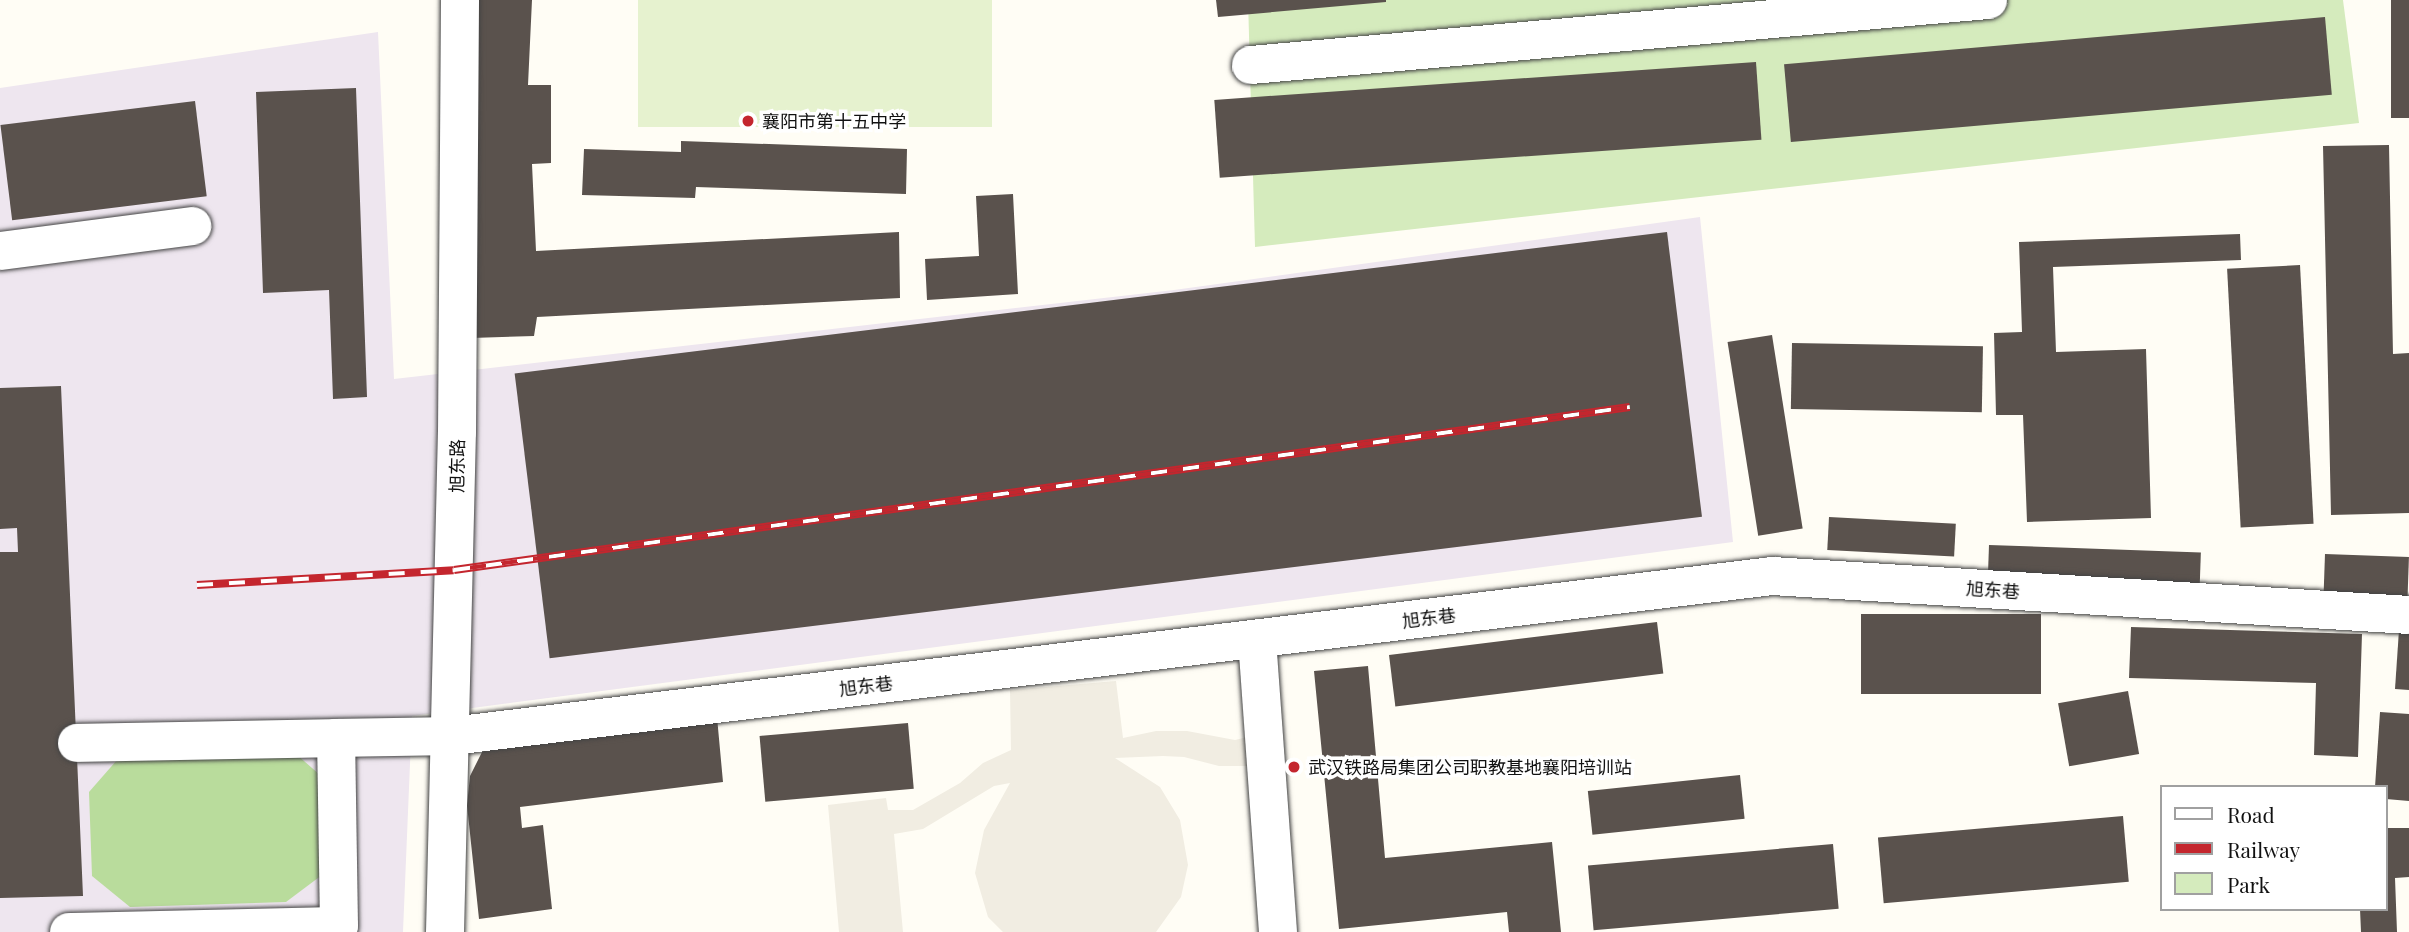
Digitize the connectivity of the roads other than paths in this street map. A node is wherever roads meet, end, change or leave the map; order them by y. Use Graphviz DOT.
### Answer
graph roads {
  1 [pos="460,0"];
  2 [pos="1987,0"];
  3 [pos="1251,65"];
  4 [pos="192,226"];
  5 [pos="0,251"];
  6 [pos="2409,615"];
  7 [pos="1257,639"];
  8 [pos="452,736"];
  9 [pos="336,738"];
  10 [pos="77,743"];
  11 [pos="69,932"];
  12 [pos="445,932"];
  13 [pos="1278,932"];
  1 -- 8 [label="street, 旭东路"];
  2 -- 3 [label="street"];
  4 -- 5 [label="street"];
  6 -- 7 [label="street, 旭东巷"];
  7 -- 8 [label="street, 旭东巷"];
  7 -- 13 [label="street"];
  8 -- 9 [label="street, 旭东巷"];
  8 -- 12 [label="street, 旭东路"];
  9 -- 10 [label="street, 旭东巷"];
  9 -- 11 [label="street"];
}
